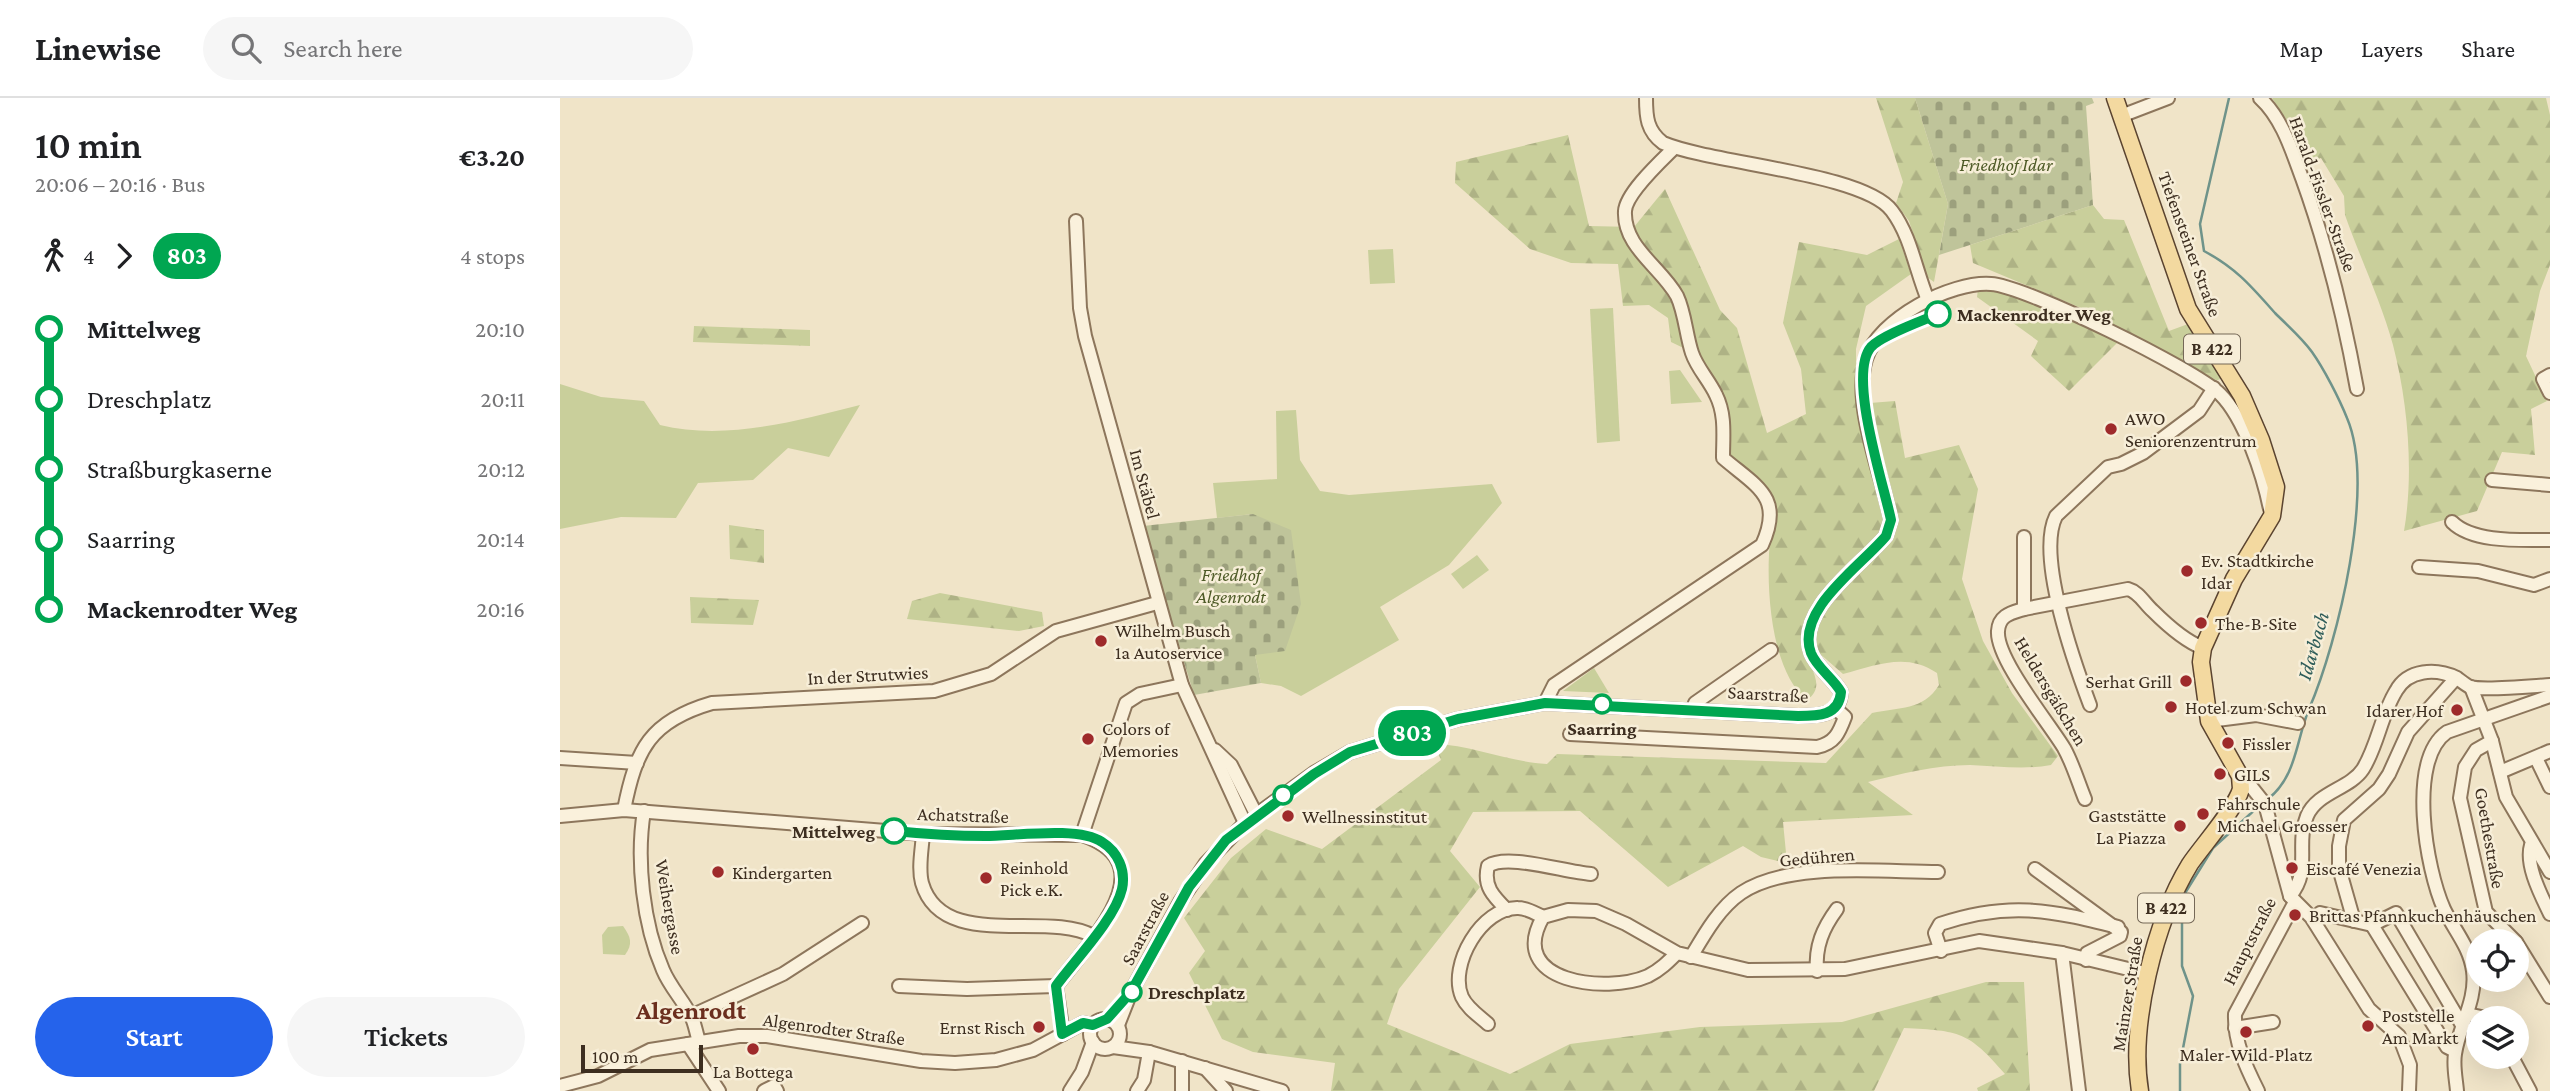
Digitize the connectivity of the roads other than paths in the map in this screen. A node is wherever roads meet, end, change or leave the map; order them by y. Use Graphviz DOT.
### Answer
graph roads {
  1 [pos="1646,98"];
  2 [pos="2115,98"];
  3 [pos="2168,98"];
  4 [pos="2260,98"];
  5 [pos="2121,116"];
  6 [pos="1674,148"];
  7 [pos="1076,221"];
  8 [pos="1928,300"];
  9 [pos="2550,375"];
  10 [pos="2214,388"];
  11 [pos="2357,389"];
  12 [pos="2550,393"];
  13 [pos="2492,480"];
  14 [pos="2550,485"];
  15 [pos="2272,516"];
  16 [pos="2452,522"];
  17 [pos="2024,537"];
  18 [pos="2550,540"];
  19 [pos="2419,567"];
  20 [pos="2550,579"];
  21 [pos="2058,602"];
  22 [pos="1157,603"];
  23 [pos="2024,609"];
  24 [pos="2203,648"];
  25 [pos="1771,650"];
  26 [pos="2456,678"];
  27 [pos="1182,685"];
  28 [pos="2550,685"];
  29 [pos="2471,687"];
  30 [pos="2550,695"];
  31 [pos="1545,703"];
  32 [pos="2090,705"];
  33 [pos="1836,709"];
  34 [pos="1693,710"];
  35 [pos="2483,717"];
  36 [pos="2209,722"];
  37 [pos="2298,723"];
  38 [pos="1570,734"];
  39 [pos="2492,741"];
  40 [pos="1213,748"];
  41 [pos="2550,751"];
  42 [pos="560,758"];
  43 [pos="2536,758"];
  44 [pos="637,763"];
  45 [pos="2500,772"];
  46 [pos="2549,781"];
  47 [pos="2248,797"];
  48 [pos="2085,799"];
  49 [pos="624,810"];
  50 [pos="643,811"];
  51 [pos="1256,814"];
  52 [pos="560,816"];
  53 [pos="1245,823"];
  54 [pos="923,834"];
  55 [pos="1082,835"];
  56 [pos="2531,843"];
  57 [pos="2035,869"];
  58 [pos="1938,872"];
  59 [pos="2550,872"];
  60 [pos="1591,874"];
  61 [pos="2292,899"];
  62 [pos="1837,909"];
  63 [pos="1507,910"];
  64 [pos="2320,913"];
  65 [pos="2550,914"];
  66 [pos="1543,917"];
  67 [pos="2354,921"];
  68 [pos="862,923"];
  69 [pos="2372,925"];
  70 [pos="2118,927"];
  71 [pos="2503,929"];
  72 [pos="1093,936"];
  73 [pos="1941,951"];
  74 [pos="1677,953"];
  75 [pos="2062,953"];
  76 [pos="1691,957"];
  77 [pos="2086,960"];
  78 [pos="2529,963"];
  79 [pos="1817,971"];
  80 [pos="2149,974"];
  81 [pos="899,986"];
  82 [pos="1056,986"];
  83 [pos="2550,996"];
  84 [pos="691,1016"];
  85 [pos="2465,1020"];
  86 [pos="2273,1022"];
  87 [pos="1489,1024"];
  88 [pos="1115,1026"];
  89 [pos="2235,1028"];
  90 [pos="1062,1034"];
  91 [pos="1092,1034"];
  92 [pos="693,1043"];
  93 [pos="1109,1048"];
  94 [pos="2455,1051"];
  95 [pos="1149,1052"];
  96 [pos="1182,1061"];
  97 [pos="1205,1068"];
  98 [pos="2518,1069"];
  99 [pos="1082,1072"];
  100 [pos="560,1086"];
  101 [pos="719,1091"];
  102 [pos="764,1091"];
  103 [pos="778,1091"];
  104 [pos="1070,1091"];
  105 [pos="1136,1091"];
  106 [pos="1182,1091"];
  107 [pos="1226,1091"];
  108 [pos="1282,1091"];
  109 [pos="2079,1091"];
  110 [pos="2140,1091"];
  111 [pos="2258,1091"];
  112 [pos="2409,1091"];
  113 [pos="2457,1091"];
  114 [pos="2530,1091"];
  1 -- 6 [label="street"];
  2 -- 5 [label="main road, Tiefensteiner Straße / B 422"];
  3 -- 5 [label="street"];
  4 -- 11 [label="street, Harald-Fissler-Straße"];
  5 -- 15 [label="main road, Tiefensteiner Straße / B 422"];
  6 -- 8 [label="street"];
  6 -- 31 [label="street"];
  7 -- 22 [label="street, Im Stäbel"];
  8 -- 10 [label="street, Saarstraße"];
  8 -- 33 [label="street, Saarstraße"];
  9 -- 12 [label="street"];
  10 -- 15 [label="street, Saarstraße"];
  10 -- 21 [label="street"];
  13 -- 14 [label="street"];
  15 -- 24 [label="main road, B 422"];
  16 -- 18 [label="street"];
  17 -- 23 [label="street"];
  19 -- 20 [label="street"];
  21 -- 23 [label="street, Heldersgäßchen"];
  21 -- 24 [label="street, Heldersgäßchen"];
  21 -- 32 [label="street"];
  22 -- 27 [label="street, Im Stäbel"];
  22 -- 44 [label="street, In der Strutwies"];
  23 -- 48 [label="street, Heldersgäßchen"];
  24 -- 36 [label="main road, B 422"];
  25 -- 34 [label="street"];
  26 -- 29 [label="street"];
  26 -- 61 [label="street"];
  26 -- 67 [label="street"];
  27 -- 40 [label="street, Im Stäbel"];
  27 -- 55 [label="street"];
  28 -- 29 [label="street"];
  29 -- 35 [label="street"];
  30 -- 35 [label="street"];
  31 -- 34 [label="street, Saarstraße"];
  31 -- 51 [label="street, Saarstraße"];
  33 -- 34 [label="street, Saarstraße"];
  33 -- 38 [label="street"];
  35 -- 39 [label="street"];
  35 -- 85 [label="street"];
  36 -- 37 [label="street"];
  36 -- 47 [label="main road, B 422"];
  39 -- 45 [label="street"];
  39 -- 71 [label="street, Goethestraße"];
  40 -- 51 [label="street, Im Stäbel"];
  40 -- 53 [label="street, Im Stäbel"];
  41 -- 43 [label="street"];
  42 -- 44 [label="street"];
  43 -- 45 [label="street"];
  43 -- 46 [label="street"];
  44 -- 49 [label="street, In der Strutwies"];
  45 -- 56 [label="street"];
  47 -- 61 [label="street, Hauptstraße"];
  47 -- 80 [label="main road, Mainzer Straße / B 422"];
  49 -- 50 [label="street, Achatstraße"];
  49 -- 52 [label="street, Achatstraße"];
  50 -- 54 [label="street, Achatstraße"];
  50 -- 84 [label="street, Weihergasse"];
  51 -- 53 [label="street, Saarstraße"];
  53 -- 88 [label="street, Saarstraße"];
  54 -- 55 [label="street, Achatstraße"];
  54 -- 72 [label="street"];
  55 -- 72 [label="street, Achatstraße"];
  56 -- 59 [label="street"];
  56 -- 65 [label="street"];
  57 -- 70 [label="street"];
  58 -- 76 [label="street, Gedühren"];
  60 -- 63 [label="street"];
  61 -- 89 [label="street, Hauptstraße"];
  61 -- 112 [label="street"];
  62 -- 79 [label="street"];
  63 -- 66 [label="street"];
  63 -- 87 [label="street"];
  64 -- 67 [label="street"];
  66 -- 74 [label="street"];
  66 -- 74 [label="street"];
  67 -- 69 [label="street"];
  68 -- 84 [label="street"];
  69 -- 85 [label="street"];
  69 -- 94 [label="street"];
  70 -- 73 [label="street"];
  70 -- 77 [label="street"];
  72 -- 82 [label="street, Achatstraße"];
  73 -- 75 [label="street"];
  73 -- 79 [label="street"];
  74 -- 76 [label="street"];
  75 -- 77 [label="street"];
  75 -- 109 [label="street"];
  76 -- 79 [label="street"];
  77 -- 80 [label="street"];
  78 -- 83 [label="street, Goethestraße"];
  80 -- 110 [label="main road, Mainzer Straße / B 422"];
  81 -- 82 [label="street"];
  82 -- 90 [label="street"];
  84 -- 92 [label="street, Weihergasse"];
  85 -- 94 [label="street"];
  86 -- 89 [label="street"];
  88 -- 91 [label="street, Algenrodter Straße"];
  88 -- 93 [label="street, Saarstraße"];
  88 -- 95 [label="street"];
  89 -- 111 [label="street"];
  90 -- 91 [label="street, Algenrodter Straße"];
  90 -- 92 [label="street, Algenrodter Straße"];
  91 -- 93 [label="street"];
  91 -- 99 [label="street"];
  92 -- 100 [label="street, Algenrodter Straße"];
  92 -- 101 [label="street, Weihergasse"];
  93 -- 95 [label="street"];
  93 -- 99 [label="street"];
  94 -- 113 [label="street"];
  95 -- 96 [label="street"];
  95 -- 105 [label="street"];
  96 -- 97 [label="street"];
  96 -- 106 [label="street"];
  97 -- 107 [label="street"];
  97 -- 108 [label="street"];
  98 -- 114 [label="street"];
  99 -- 104 [label="street"];
  102 -- 103 [label="street"];
}
